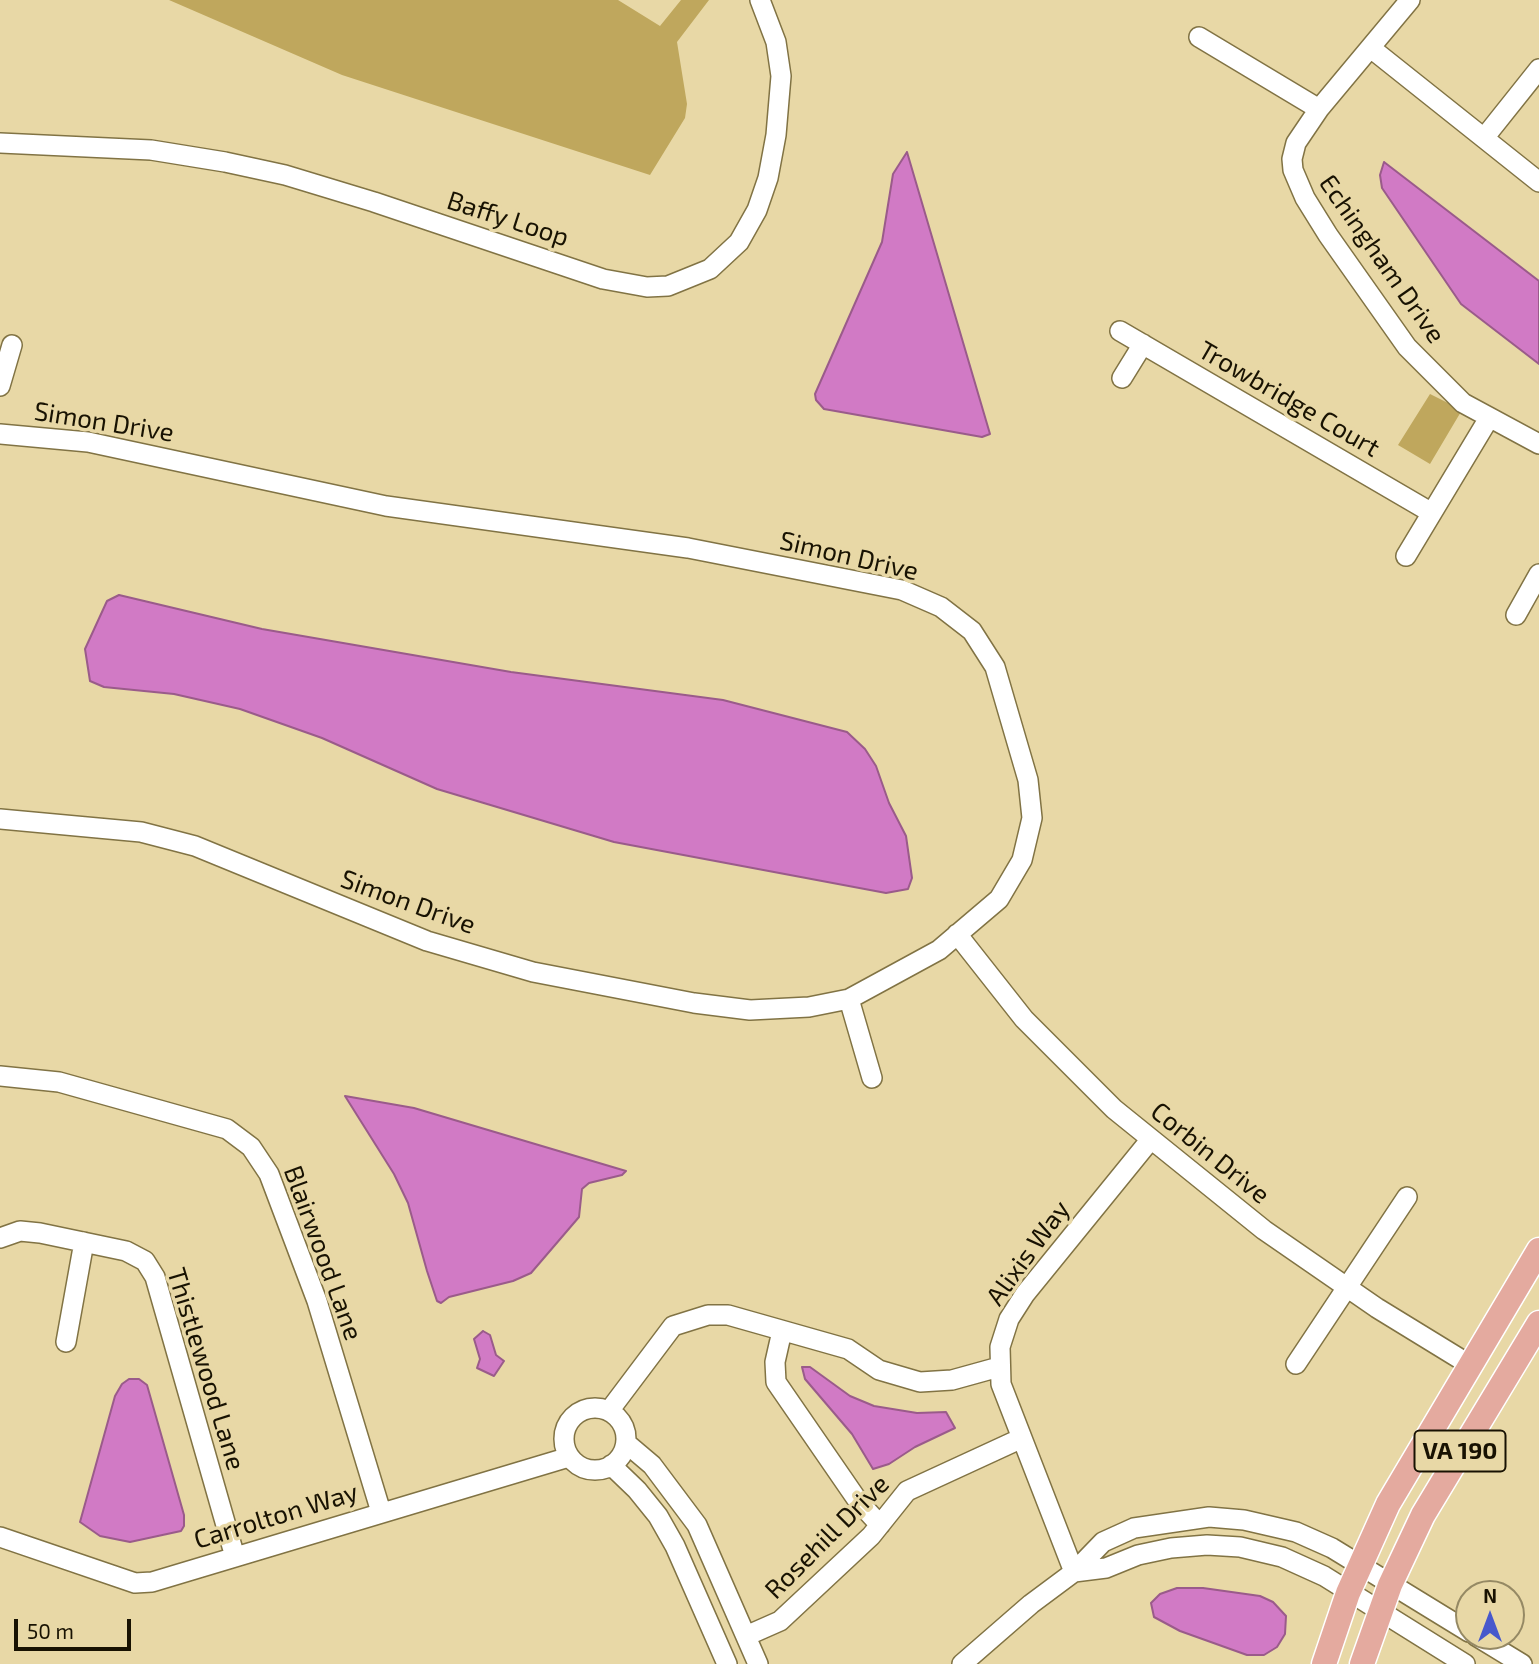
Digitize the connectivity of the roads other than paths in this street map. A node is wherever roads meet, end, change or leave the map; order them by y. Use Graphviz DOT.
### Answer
graph roads {
  1 [pos="760,0"];
  2 [pos="1409,0"];
  3 [pos="1199,37"];
  4 [pos="1372,49"];
  5 [pos="1539,69"];
  6 [pos="1319,109"];
  7 [pos="1484,138"];
  8 [pos="0,143"];
  9 [pos="1539,182"];
  10 [pos="1120,331"];
  11 [pos="1143,344"];
  12 [pos="12,345"];
  13 [pos="1122,378"];
  14 [pos="0,386"];
  15 [pos="1489,418"];
  16 [pos="0,434"];
  17 [pos="1539,444"];
  18 [pos="1432,513"];
  19 [pos="1406,556"];
  20 [pos="1539,574"];
  21 [pos="1516,615"];
  22 [pos="0,819"];
  23 [pos="957,934"];
  24 [pos="849,999"];
  25 [pos="0,1076"];
  26 [pos="872,1078"];
  27 [pos="1151,1139"];
  28 [pos="1407,1197"];
  29 [pos="0,1238"];
  30 [pos="83,1242"];
  31 [pos="1539,1250"];
  32 [pos="1346,1287"];
  33 [pos="1539,1323"];
  34 [pos="782,1331"];
  35 [pos="66,1342"];
  36 [pos="1296,1364"];
  37 [pos="1470,1365"];
  38 [pos="999,1367"];
  39 [pos="609,1411"];
  40 [pos="1022,1438"];
  41 [pos="626,1443"];
  42 [pos="569,1457"];
  43 [pos="611,1465"];
  44 [pos="381,1512"];
  45 [pos="880,1525"];
  46 [pos="0,1537"];
  47 [pos="235,1557"];
  48 [pos="1359,1564"];
  49 [pos="1074,1572"];
  50 [pos="1390,1585"];
  51 [pos="1348,1593"];
  52 [pos="1379,1613"];
  53 [pos="1455,1624"];
  54 [pos="746,1636"];
  55 [pos="1499,1650"];
  56 [pos="727,1664"];
  57 [pos="758,1664"];
  58 [pos="962,1664"];
  59 [pos="1324,1664"];
  60 [pos="1362,1664"];
  61 [pos="1465,1664"];
  62 [pos="1522,1664"];
  1 -- 8 [label="street, Baffy Loop"];
  2 -- 4 [label="street, Echingham Drive"];
  3 -- 6 [label="street"];
  4 -- 6 [label="street, Echingham Drive"];
  4 -- 7 [label="street"];
  5 -- 7 [label="street"];
  6 -- 15 [label="street, Echingham Drive"];
  7 -- 9 [label="street"];
  10 -- 11 [label="street, Trowbridge Court"];
  11 -- 13 [label="street"];
  11 -- 18 [label="street, Trowbridge Court"];
  12 -- 14 [label="street"];
  15 -- 17 [label="street, Echingham Drive"];
  15 -- 18 [label="street"];
  16 -- 23 [label="street, Simon Drive"];
  18 -- 19 [label="street"];
  20 -- 21 [label="street"];
  22 -- 24 [label="street, Simon Drive"];
  23 -- 24 [label="street, Simon Drive"];
  23 -- 27 [label="street, Corbin Drive"];
  24 -- 26 [label="street"];
  25 -- 44 [label="street, Blairwood Lane"];
  27 -- 32 [label="street, Corbin Drive"];
  27 -- 38 [label="street, Alixis Way"];
  28 -- 32 [label="street"];
  29 -- 30 [label="street, Thistlewood Lane"];
  30 -- 35 [label="street"];
  30 -- 47 [label="street, Thistlewood Lane"];
  31 -- 37 [label="main road, VA 190"];
  32 -- 36 [label="street"];
  32 -- 37 [label="street, Corbin Drive"];
  33 -- 50 [label="main road, VA 190"];
  34 -- 38 [label="street"];
  34 -- 39 [label="street"];
  34 -- 45 [label="street"];
  37 -- 48 [label="main road, VA 190"];
  38 -- 40 [label="street, Alixis Way"];
  39 -- 41 [label="street"];
  39 -- 42 [label="street"];
  40 -- 45 [label="street, Rosehill Drive"];
  40 -- 49 [label="street, Alixis Way"];
  41 -- 43 [label="street"];
  41 -- 54 [label="street"];
  42 -- 43 [label="street"];
  42 -- 44 [label="street, Carrolton Way"];
  43 -- 56 [label="street"];
  44 -- 47 [label="street, Carrolton Way"];
  45 -- 54 [label="street, Rosehill Drive"];
  46 -- 47 [label="street, Carrolton Way"];
  48 -- 49 [label="street"];
  48 -- 50 [label="street"];
  48 -- 51 [label="main road, VA 190"];
  49 -- 51 [label="street"];
  49 -- 58 [label="street"];
  50 -- 52 [label="main road, VA 190"];
  50 -- 53 [label="street"];
  51 -- 52 [label="street"];
  51 -- 59 [label="main road, VA 190"];
  52 -- 60 [label="main road, VA 190"];
  52 -- 61 [label="street"];
  54 -- 57 [label="street"];
  55 -- 62 [label="street"];
}
